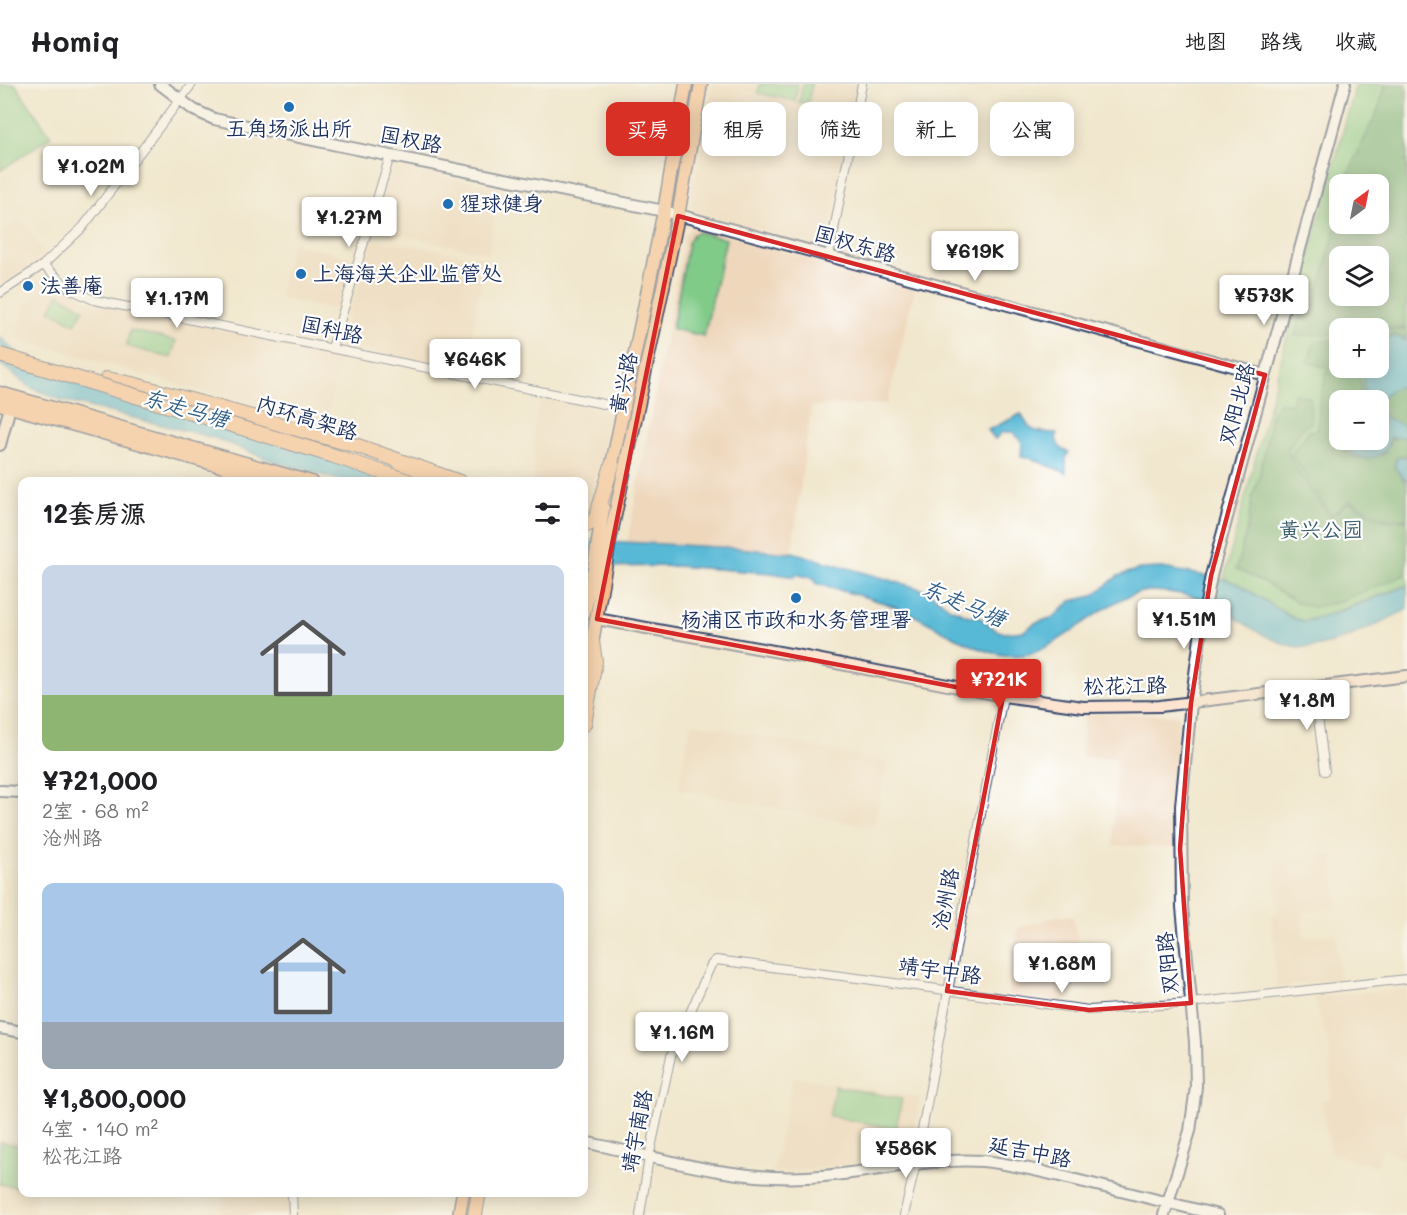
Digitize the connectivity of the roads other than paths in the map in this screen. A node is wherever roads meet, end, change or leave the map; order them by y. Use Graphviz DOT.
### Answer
graph roads {
  1 [pos="160,84"];
  2 [pos="192,84"];
  3 [pos="687,84"];
  4 [pos="701,84"];
  5 [pos="862,84"];
  6 [pos="1345,84"];
  7 [pos="181,100"];
  8 [pos="390,156"];
  9 [pos="664,211"];
  10 [pos="678,216"];
  11 [pos="829,256"];
  12 [pos="43,265"];
  13 [pos="0,293"];
  14 [pos="0,347"];
  15 [pos="332,348"];
  16 [pos="0,356"];
  17 [pos="1265,375"];
  18 [pos="107,379"];
  19 [pos="4,399"];
  20 [pos="623,408"];
  21 [pos="0,446"];
  22 [pos="612,465"];
  23 [pos="252,473"];
  24 [pos="278,477"];
  25 [pos="396,477"];
  26 [pos="416,477"];
  27 [pos="446,477"];
  28 [pos="588,524"];
  29 [pos="604,539"];
  30 [pos="599,568"];
  31 [pos="588,599"];
  32 [pos="588,612"];
  33 [pos="597,618"];
  34 [pos="592,642"];
  35 [pos="588,666"];
  36 [pos="1407,676"];
  37 [pos="1314,687"];
  38 [pos="1003,696"];
  39 [pos="588,701"];
  40 [pos="1191,703"];
  41 [pos="1324,771"];
  42 [pos="0,791"];
  43 [pos="18,792"];
  44 [pos="719,960"];
  45 [pos="1407,979"];
  46 [pos="947,991"];
  47 [pos="1191,1003"];
  48 [pos="0,1028"];
  49 [pos="18,1031"];
  50 [pos="588,1143"];
  51 [pos="649,1157"];
  52 [pos="916,1163"];
  53 [pos="292,1197"];
  54 [pos="462,1197"];
  55 [pos="469,1197"];
  56 [pos="478,1197"];
  57 [pos="484,1197"];
  58 [pos="1168,1203"];
  59 [pos="293,1215"];
  60 [pos="459,1215"];
  61 [pos="466,1215"];
  62 [pos="475,1215"];
  63 [pos="481,1215"];
  64 [pos="640,1215"];
  65 [pos="904,1215"];
  66 [pos="1164,1215"];
  67 [pos="1218,1215"];
  1 -- 7 [label="street, 国权路"];
  2 -- 7 [label="street"];
  3 -- 9 [label="main road, 黄兴路"];
  4 -- 10 [label="main road, 黄兴路"];
  5 -- 11 [label="street"];
  6 -- 17 [label="street, 双阳北路"];
  7 -- 8 [label="street, 国权路"];
  7 -- 12 [label="street"];
  8 -- 9 [label="street, 国权路"];
  8 -- 15 [label="street"];
  9 -- 10 [label="street, 国权路"];
  9 -- 20 [label="main road, 黄兴路"];
  10 -- 11 [label="street, 国权东路"];
  10 -- 29 [label="main road, 黄兴路"];
  11 -- 17 [label="street, 国权东路"];
  12 -- 13 [label="street"];
  12 -- 15 [label="street, 国科路"];
  14 -- 18 [label="highway, 内环高架路"];
  15 -- 20 [label="street, 国科路"];
  16 -- 25 [label="highway, 内环高架路, bridge"];
  17 -- 40 [label="street, 双阳北路"];
  18 -- 26 [label="highway, 内环高架路"];
  18 -- 27 [label="highway"];
  19 -- 21 [label="main road"];
  19 -- 23 [label="main road"];
  20 -- 22 [label="main road, 黄兴路"];
  22 -- 28 [label="highway"];
  22 -- 29 [label="main road, 黄兴路"];
  23 -- 24 [label="main road"];
  29 -- 30 [label="main road, 黄兴路"];
  30 -- 31 [label="main road, 黄兴路"];
  30 -- 33 [label="main road, 黄兴路"];
  32 -- 33 [label="main road"];
  33 -- 34 [label="main road, 黄兴路"];
  33 -- 38 [label="main road, 松花江路"];
  34 -- 35 [label="main road, 黄兴路"];
  34 -- 39 [label="highway"];
  36 -- 37 [label="main road, 松花江路"];
  37 -- 40 [label="main road, 松花江路"];
  37 -- 41 [label="street"];
  38 -- 40 [label="main road, 松花江路"];
  38 -- 46 [label="street, 沧州路"];
  40 -- 47 [label="street, 双阳路"];
  42 -- 43 [label="street"];
  44 -- 46 [label="street, 靖宇中路"];
  44 -- 51 [label="street, 靖宇南路"];
  45 -- 47 [label="street, 靖宇中路"];
  46 -- 47 [label="street, 靖宇中路"];
  46 -- 52 [label="street, 沧州路"];
  47 -- 58 [label="street, 双阳路"];
  48 -- 49 [label="street"];
  50 -- 51 [label="street, 延吉中路"];
  51 -- 52 [label="street, 延吉中路"];
  51 -- 64 [label="street, 靖宇南路"];
  52 -- 58 [label="street, 延吉中路"];
  52 -- 65 [label="street, 沧州路"];
  53 -- 59 [label="street"];
  54 -- 60 [label="main road"];
  55 -- 61 [label="highway"];
  56 -- 62 [label="highway"];
  57 -- 63 [label="main road"];
  58 -- 66 [label="street, 双阳路"];
  58 -- 67 [label="street, 延吉中路"];
}
